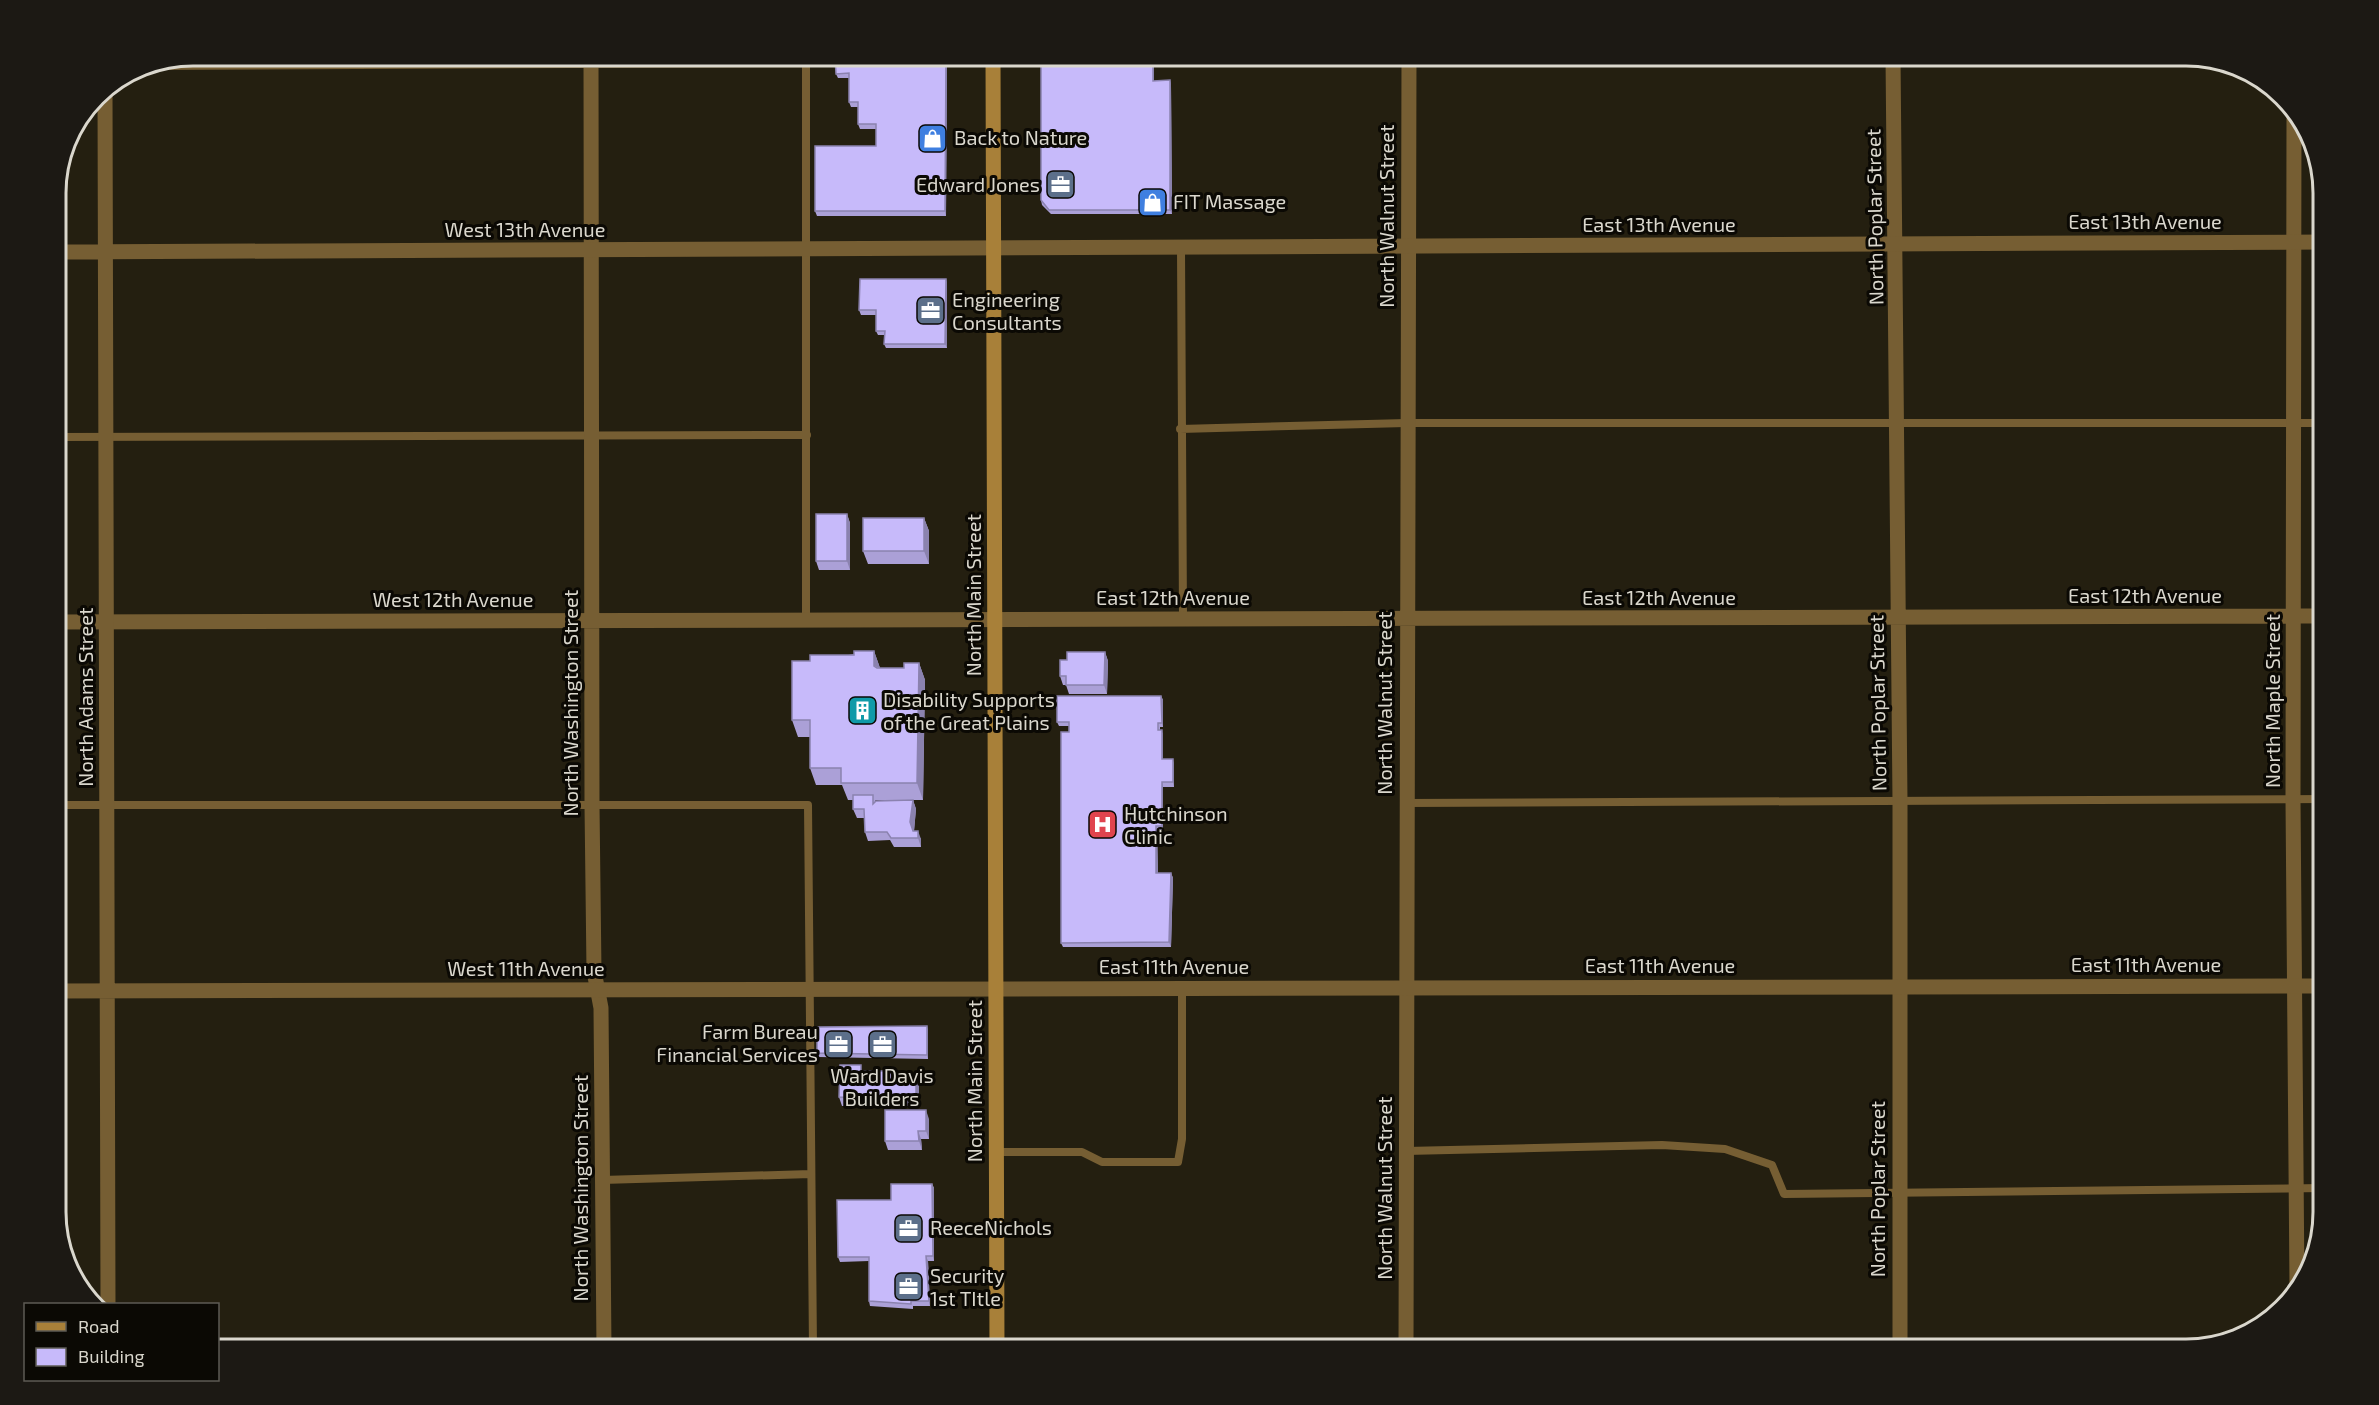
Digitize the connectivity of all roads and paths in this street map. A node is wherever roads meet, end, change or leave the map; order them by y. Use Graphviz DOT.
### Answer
graph roads {
  1 [pos="591,66"];
  2 [pos="806,66"];
  3 [pos="993,66"];
  4 [pos="1409,66"];
  5 [pos="1893,66"];
  6 [pos="105,101"];
  7 [pos="2294,127"];
  8 [pos="2313,242"];
  9 [pos="2295,243"];
  10 [pos="1897,245"];
  11 [pos="1408,248"];
  12 [pos="995,249"];
  13 [pos="1181,249"];
  14 [pos="591,251"];
  15 [pos="807,251"];
  16 [pos="66,252"];
  17 [pos="105,252"];
  18 [pos="1406,423"];
  19 [pos="1898,423"];
  20 [pos="2294,423"];
  21 [pos="2313,423"];
  22 [pos="1180,429"];
  23 [pos="807,435"];
  24 [pos="592,436"];
  25 [pos="66,437"];
  26 [pos="106,437"];
  27 [pos="2294,616"];
  28 [pos="2313,616"];
  29 [pos="1183,618"];
  30 [pos="1898,618"];
  31 [pos="995,619"];
  32 [pos="806,620"];
  33 [pos="1405,620"];
  34 [pos="592,621"];
  35 [pos="66,622"];
  36 [pos="107,622"];
  37 [pos="2293,800"];
  38 [pos="2313,800"];
  39 [pos="1900,802"];
  40 [pos="1406,803"];
  41 [pos="66,805"];
  42 [pos="108,805"];
  43 [pos="592,805"];
  44 [pos="1898,986"];
  45 [pos="2295,986"];
  46 [pos="2313,986"];
  47 [pos="996,988"];
  48 [pos="1182,988"];
  49 [pos="1407,988"];
  50 [pos="599,990"];
  51 [pos="808,990"];
  52 [pos="66,991"];
  53 [pos="108,991"];
  54 [pos="1406,1151"];
  55 [pos="997,1152"];
  56 [pos="811,1174"];
  57 [pos="602,1180"];
  58 [pos="2296,1188"];
  59 [pos="2313,1188"];
  60 [pos="1899,1191"];
  61 [pos="2298,1271"];
  62 [pos="108,1303"];
  63 [pos="604,1339"];
  64 [pos="813,1339"];
  65 [pos="997,1339"];
  66 [pos="1406,1339"];
  67 [pos="1900,1339"];
  1 -- 14 [label="street, North Washington Street"];
  2 -- 15 [label="lane"];
  3 -- 12 [label="main road, North Main Street"];
  4 -- 11 [label="street, North Walnut Street"];
  5 -- 10 [label="street, North Poplar Street"];
  6 -- 17 [label="street, North Adams Street"];
  7 -- 9 [label="street, North Maple Street"];
  8 -- 9 [label="street, East 13th Avenue"];
  9 -- 10 [label="street, East 13th Avenue"];
  9 -- 20 [label="street, North Maple Street"];
  10 -- 11 [label="street, East 13th Avenue"];
  10 -- 19 [label="street, North Poplar Street"];
  11 -- 13 [label="street, East 13th Avenue"];
  11 -- 18 [label="street, North Walnut Street"];
  12 -- 13 [label="street, East 13th Avenue"];
  12 -- 15 [label="street, West 13th Avenue"];
  12 -- 31 [label="main road, North Main Street"];
  13 -- 22 [label="lane"];
  14 -- 15 [label="street, West 13th Avenue"];
  14 -- 17 [label="street, West 13th Avenue"];
  14 -- 24 [label="street, North Washington Street"];
  15 -- 23 [label="lane"];
  16 -- 17 [label="street, West 13th Avenue"];
  17 -- 26 [label="street, North Adams Street"];
  18 -- 19 [label="lane"];
  18 -- 22 [label="lane"];
  18 -- 33 [label="street, North Walnut Street"];
  19 -- 20 [label="lane"];
  19 -- 30 [label="street, North Poplar Street"];
  20 -- 21 [label="lane"];
  20 -- 27 [label="street, North Maple Street"];
  22 -- 29 [label="lane"];
  23 -- 24 [label="lane"];
  23 -- 32 [label="lane"];
  24 -- 26 [label="lane"];
  24 -- 34 [label="street, North Washington Street"];
  25 -- 26 [label="lane"];
  26 -- 36 [label="street, North Adams Street"];
  27 -- 28 [label="street, East 12th Avenue"];
  27 -- 30 [label="street, East 12th Avenue"];
  27 -- 37 [label="street, North Maple Street"];
  29 -- 31 [label="street, East 12th Avenue"];
  29 -- 33 [label="street, East 12th Avenue"];
  30 -- 33 [label="street, East 12th Avenue"];
  30 -- 39 [label="street, North Poplar Street"];
  31 -- 32 [label="street, West 12th Avenue"];
  31 -- 47 [label="main road, North Main Street"];
  32 -- 34 [label="street, West 12th Avenue"];
  33 -- 40 [label="street, North Walnut Street"];
  34 -- 36 [label="street, West 12th Avenue"];
  34 -- 43 [label="street, North Washington Street"];
  35 -- 36 [label="street, West 12th Avenue"];
  36 -- 42 [label="street, North Adams Street"];
  37 -- 38 [label="lane"];
  37 -- 39 [label="lane"];
  37 -- 45 [label="street, North Maple Street"];
  39 -- 40 [label="lane"];
  39 -- 44 [label="street, North Poplar Street"];
  40 -- 49 [label="street, North Walnut Street"];
  41 -- 42 [label="lane"];
  42 -- 43 [label="lane"];
  42 -- 53 [label="street, North Adams Street"];
  43 -- 50 [label="street, North Washington Street"];
  43 -- 51 [label="lane"];
  44 -- 45 [label="street, East 11th Avenue"];
  44 -- 49 [label="street, East 11th Avenue"];
  44 -- 60 [label="street, North Poplar Street"];
  45 -- 46 [label="street, East 11th Avenue"];
  45 -- 58 [label="street, North Maple Street"];
  47 -- 48 [label="street, East 11th Avenue"];
  47 -- 51 [label="street, West 11th Avenue"];
  47 -- 55 [label="main road, North Main Street"];
  48 -- 49 [label="street, East 11th Avenue"];
  48 -- 55 [label="lane"];
  49 -- 54 [label="street, North Walnut Street"];
  50 -- 51 [label="street, West 11th Avenue"];
  50 -- 53 [label="street, West 11th Avenue"];
  50 -- 57 [label="street, North Washington Street"];
  51 -- 56 [label="lane"];
  52 -- 53 [label="street, West 11th Avenue"];
  53 -- 62 [label="street, North Adams Street"];
  54 -- 60 [label="lane"];
  54 -- 66 [label="street, North Walnut Street"];
  55 -- 65 [label="main road, North Main Street"];
  56 -- 57 [label="lane"];
  56 -- 64 [label="lane"];
  57 -- 63 [label="street, North Washington Street"];
  58 -- 59 [label="lane"];
  58 -- 60 [label="lane"];
  58 -- 61 [label="street, North Maple Street"];
  60 -- 67 [label="street, North Poplar Street"];
}
